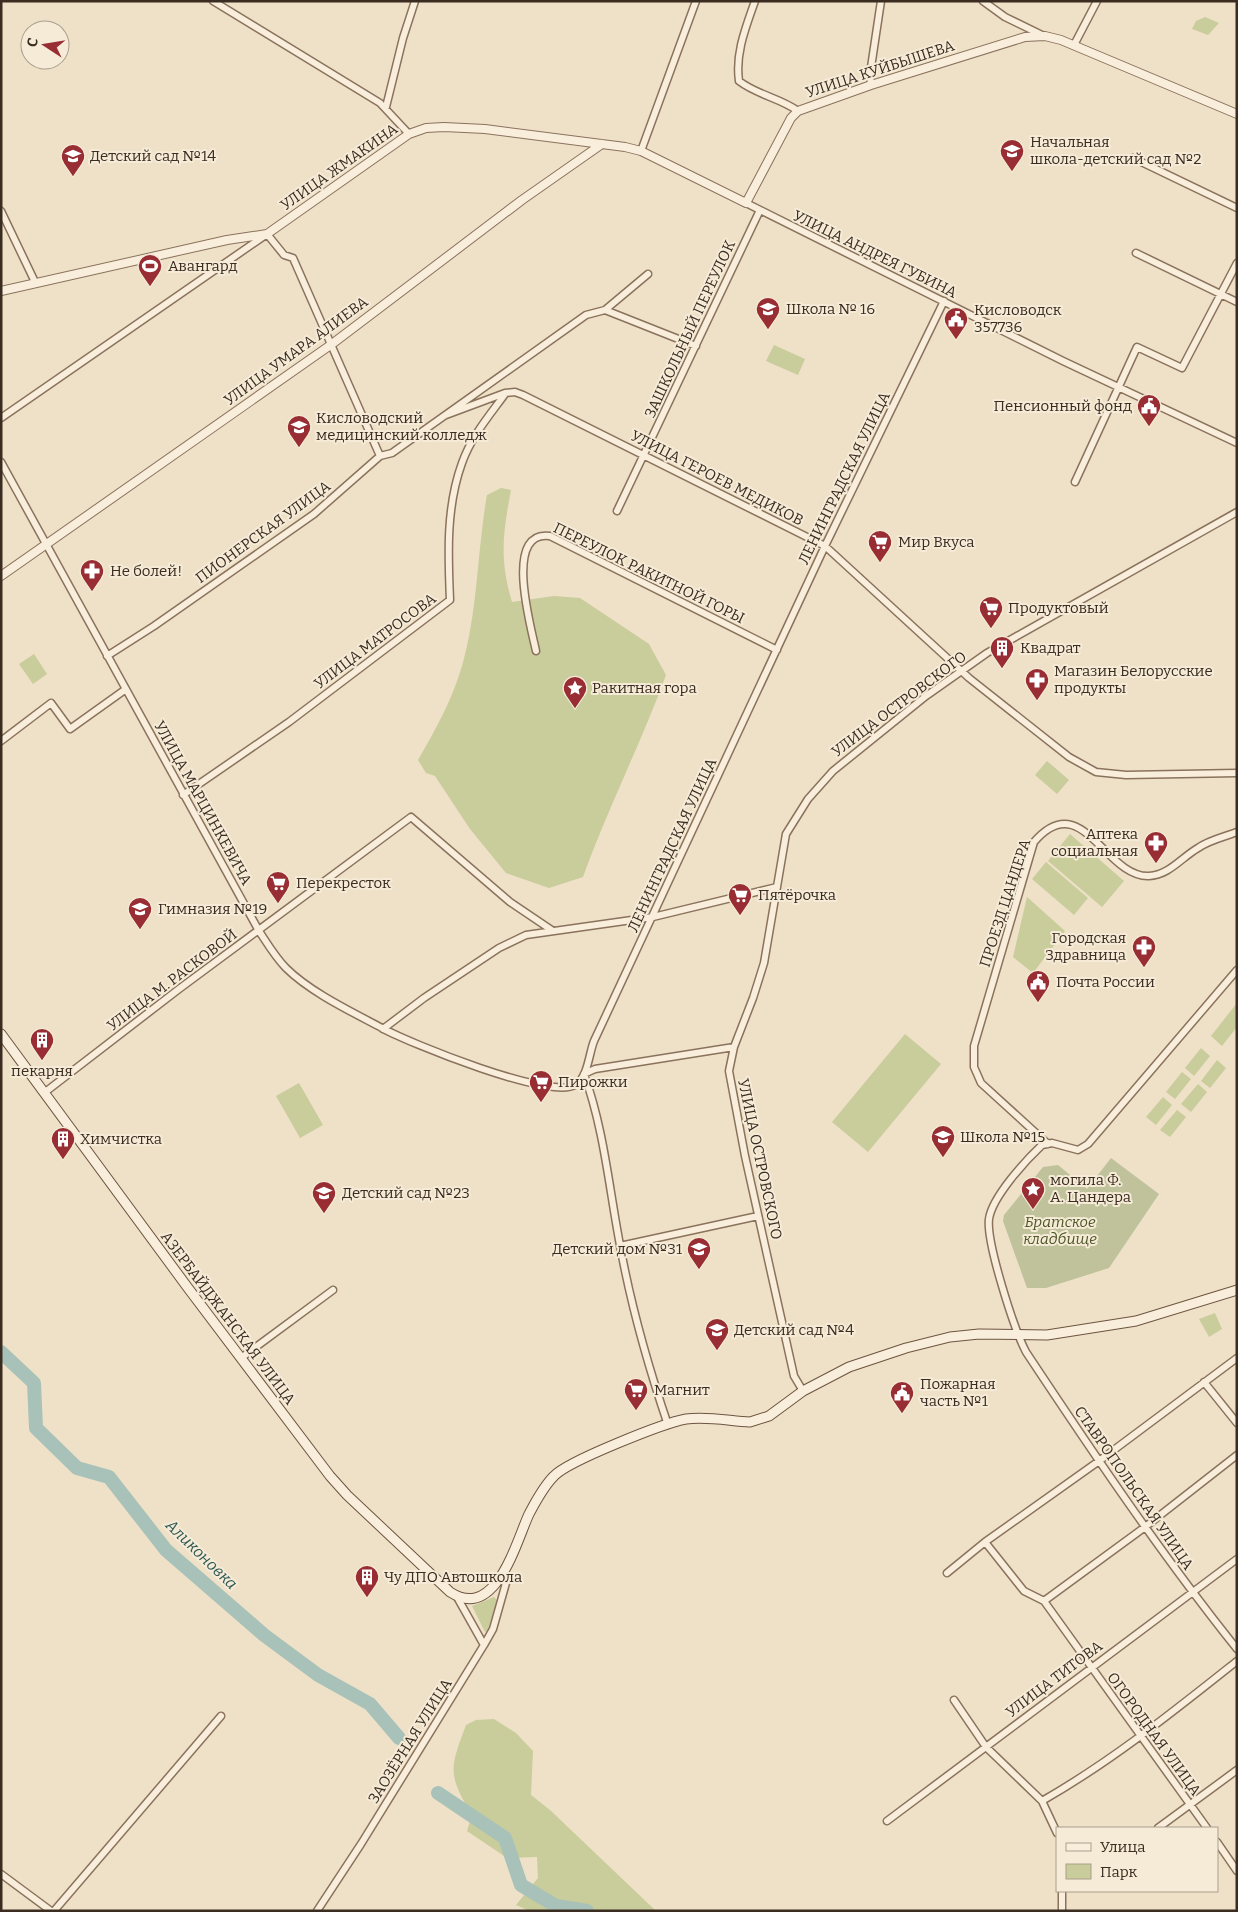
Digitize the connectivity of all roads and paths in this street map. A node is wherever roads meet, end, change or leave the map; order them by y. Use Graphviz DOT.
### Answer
graph roads {
  1 [pos="213,1"];
  2 [pos="415,1"];
  3 [pos="696,1"];
  4 [pos="755,1"];
  5 [pos="881,1"];
  6 [pos="983,1"];
  7 [pos="1097,1"];
  8 [pos="1045,36"];
  9 [pos="1074,45"];
  10 [pos="871,85"];
  11 [pos="386,107"];
  12 [pos="798,111"];
  13 [pos="1237,114"];
  14 [pos="409,134"];
  15 [pos="602,144"];
  16 [pos="641,151"];
  17 [pos="1133,158"];
  18 [pos="746,204"];
  19 [pos="1237,208"];
  20 [pos="760,210"];
  21 [pos="1,212"];
  22 [pos="267,234"];
  23 [pos="1136,253"];
  24 [pos="1237,263"];
  25 [pos="648,274"];
  26 [pos="35,282"];
  27 [pos="1,291"];
  28 [pos="1220,294"];
  29 [pos="944,301"];
  30 [pos="1237,302"];
  31 [pos="605,310"];
  32 [pos="332,344"];
  33 [pos="696,346"];
  34 [pos="1118,388"];
  35 [pos="505,394"];
  36 [pos="446,415"];
  37 [pos="1,418"];
  38 [pos="1237,443"];
  39 [pos="380,456"];
  40 [pos="645,456"];
  41 [pos="1,462"];
  42 [pos="1075,482"];
  43 [pos="617,511"];
  44 [pos="1237,512"];
  45 [pos="46,543"];
  46 [pos="825,546"];
  47 [pos="1,576"];
  48 [pos="777,650"];
  49 [pos="536,651"];
  50 [pos="107,656"];
  51 [pos="961,671"];
  52 [pos="126,689"];
  53 [pos="1,741"];
  54 [pos="1237,774"];
  55 [pos="183,795"];
  56 [pos="1237,832"];
  57 [pos="777,887"];
  58 [pos="653,918"];
  59 [pos="259,931"];
  60 [pos="553,931"];
  61 [pos="1237,970"];
  62 [pos="383,1029"];
  63 [pos="1,1034"];
  64 [pos="734,1047"];
  65 [pos="584,1074"];
  66 [pos="44,1093"];
  67 [pos="1048,1144"];
  68 [pos="758,1216"];
  69 [pos="620,1246"];
  70 [pos="333,1290"];
  71 [pos="1237,1290"];
  72 [pos="1017,1335"];
  73 [pos="241,1358"];
  74 [pos="1237,1358"];
  75 [pos="1204,1382"];
  76 [pos="803,1392"];
  77 [pos="1237,1423"];
  78 [pos="668,1425"];
  79 [pos="1237,1455"];
  80 [pos="1099,1461"];
  81 [pos="1145,1527"];
  82 [pos="985,1542"];
  83 [pos="1237,1559"];
  84 [pos="947,1573"];
  85 [pos="500,1580"];
  86 [pos="1191,1592"];
  87 [pos="458,1597"];
  88 [pos="1044,1601"];
  89 [pos="484,1645"];
  90 [pos="1237,1649"];
  91 [pos="1237,1661"];
  92 [pos="1090,1668"];
  93 [pos="954,1700"];
  94 [pos="221,1716"];
  95 [pos="1142,1735"];
  96 [pos="986,1747"];
  97 [pos="1237,1770"];
  98 [pos="1042,1801"];
  99 [pos="1190,1804"];
  100 [pos="887,1821"];
  101 [pos="1159,1827"];
  102 [pos="1206,1827"];
  103 [pos="1056,1831"];
  104 [pos="1218,1843"];
  105 [pos="1237,1871"];
  106 [pos="1,1874"];
  107 [pos="1062,1892"];
  108 [pos="53,1911"];
  109 [pos="317,1911"];
  110 [pos="1062,1911"];
  1 -- 11 [label="street"];
  2 -- 11 [label="street"];
  3 -- 16 [label="street"];
  4 -- 12 [label="street"];
  5 -- 10 [label="street"];
  6 -- 8 [label="street, УЛИЦА КУЙБЫШЕВА"];
  7 -- 9 [label="street"];
  8 -- 9 [label="street, УЛИЦА КУЙБЫШЕВА"];
  8 -- 10 [label="street, УЛИЦА КУЙБЫШЕВА"];
  9 -- 13 [label="street, УЛИЦА КУЙБЫШЕВА"];
  10 -- 12 [label="street, УЛИЦА КУЙБЫШЕВА"];
  11 -- 14 [label="street"];
  12 -- 18 [label="street, УЛИЦА КУЙБЫШЕВА"];
  14 -- 15 [label="street, УЛИЦА ЖМАКИНА"];
  14 -- 22 [label="street, УЛИЦА ЖМАКИНА"];
  15 -- 16 [label="street, УЛИЦА ЖМАКИНА"];
  15 -- 32 [label="street, УЛИЦА УМАРА АЛИЕВА"];
  16 -- 18 [label="street, УЛИЦА ЖМАКИНА"];
  17 -- 19 [label="street"];
  18 -- 20 [label="street, УЛИЦА АНДРЕЯ ГУБИНА"];
  20 -- 29 [label="street, УЛИЦА АНДРЕЯ ГУБИНА"];
  20 -- 33 [label="street, ЗАШКОЛЬНЫЙ ПЕРЕУЛОК"];
  21 -- 26 [label="street"];
  22 -- 26 [label="street, УЛИЦА ЖМАКИНА"];
  22 -- 32 [label="street"];
  22 -- 37 [label="street"];
  23 -- 28 [label="street"];
  24 -- 28 [label="street"];
  25 -- 31 [label="street"];
  26 -- 27 [label="street, УЛИЦА ЖМАКИНА"];
  28 -- 30 [label="street"];
  28 -- 34 [label="street"];
  29 -- 34 [label="street, УЛИЦА АНДРЕЯ ГУБИНА"];
  29 -- 46 [label="street, ЛЕНИНГРАДСКАЯ УЛИЦА"];
  31 -- 33 [label="street"];
  31 -- 36 [label="street, ПИОНЕРСКАЯ УЛИЦА"];
  32 -- 39 [label="street"];
  32 -- 45 [label="street, УЛИЦА УМАРА АЛИЕВА"];
  33 -- 40 [label="street, ЗАШКОЛЬНЫЙ ПЕРЕУЛОК"];
  34 -- 38 [label="street, УЛИЦА АНДРЕЯ ГУБИНА"];
  34 -- 42 [label="street"];
  35 -- 36 [label="street, УЛИЦА ГЕРОЕВ МЕДИКОВ"];
  35 -- 40 [label="street, УЛИЦА ГЕРОЕВ МЕДИКОВ"];
  35 -- 55 [label="street, УЛИЦА МАТРОСОВА"];
  36 -- 39 [label="street, ПИОНЕРСКАЯ УЛИЦА"];
  39 -- 50 [label="street, ПИОНЕРСКАЯ УЛИЦА"];
  40 -- 43 [label="street, ЗАШКОЛЬНЫЙ ПЕРЕУЛОК"];
  40 -- 46 [label="street, УЛИЦА ГЕРОЕВ МЕДИКОВ"];
  41 -- 45 [label="street, УЛИЦА МАРЦИНКЕВИЧА"];
  44 -- 51 [label="street, УЛИЦА ОСТРОВСКОГО"];
  45 -- 47 [label="street, УЛИЦА УМАРА АЛИЕВА"];
  45 -- 50 [label="street, УЛИЦА МАРЦИНКЕВИЧА"];
  46 -- 48 [label="street, ЛЕНИНГРАДСКАЯ УЛИЦА"];
  46 -- 51 [label="street, УЛИЦА ГЕРОЕВ МЕДИКОВ"];
  48 -- 49 [label="street, ПЕРЕУЛОК РАКИТНОЙ ГОРЫ"];
  48 -- 58 [label="street, ЛЕНИНГРАДСКАЯ УЛИЦА"];
  50 -- 52 [label="street, УЛИЦА МАРЦИНКЕВИЧА"];
  51 -- 54 [label="street, УЛИЦА ГЕРОЕВ МЕДИКОВ"];
  51 -- 57 [label="street, УЛИЦА ОСТРОВСКОГО"];
  52 -- 53 [label="street"];
  52 -- 55 [label="street, УЛИЦА МАРЦИНКЕВИЧА"];
  55 -- 59 [label="street, УЛИЦА МАРЦИНКЕВИЧА"];
  56 -- 67 [label="street, ПРОЕЗД ЦАНДЕРА"];
  57 -- 58 [label="street"];
  57 -- 64 [label="street, УЛИЦА ОСТРОВСКОГО"];
  58 -- 60 [label="street"];
  58 -- 65 [label="street, ЛЕНИНГРАДСКАЯ УЛИЦА"];
  59 -- 60 [label="street, УЛИЦА М. РАСКОВОЙ"];
  59 -- 62 [label="street, УЛИЦА МАРЦИНКЕВИЧА"];
  59 -- 66 [label="street, УЛИЦА М. РАСКОВОЙ"];
  60 -- 62 [label="street"];
  61 -- 67 [label="street"];
  62 -- 65 [label="street, УЛИЦА МАРЦИНКЕВИЧА"];
  63 -- 66 [label="main road, АЗЕРБАЙДЖАНСКАЯ УЛИЦА"];
  64 -- 65 [label="street, УЛИЦА МАРЦИНКЕВИЧА"];
  64 -- 68 [label="street, УЛИЦА ОСТРОВСКОГО"];
  65 -- 69 [label="street"];
  66 -- 73 [label="main road, АЗЕРБАЙДЖАНСКАЯ УЛИЦА"];
  67 -- 72 [label="street"];
  68 -- 69 [label="street"];
  68 -- 76 [label="street, УЛИЦА ОСТРОВСКОГО"];
  69 -- 78 [label="street"];
  70 -- 73 [label="street"];
  71 -- 72 [label="main road"];
  72 -- 76 [label="main road"];
  72 -- 80 [label="street, СТАВРОПОЛЬСКАЯ УЛИЦА"];
  73 -- 87 [label="main road, АЗЕРБАЙДЖАНСКАЯ УЛИЦА"];
  74 -- 75 [label="street"];
  75 -- 77 [label="street"];
  75 -- 80 [label="street"];
  76 -- 78 [label="main road"];
  78 -- 85 [label="main road"];
  79 -- 81 [label="street"];
  80 -- 81 [label="street, СТАВРОПОЛЬСКАЯ УЛИЦА"];
  80 -- 82 [label="street"];
  81 -- 86 [label="street, СТАВРОПОЛЬСКАЯ УЛИЦА"];
  81 -- 88 [label="street"];
  82 -- 84 [label="street"];
  82 -- 88 [label="street, ОГОРОДНАЯ УЛИЦА"];
  83 -- 86 [label="street, УЛИЦА ТИТОВА"];
  85 -- 87 [label="main road"];
  85 -- 89 [label="street, ЗАОЗЁРНАЯ УЛИЦА"];
  86 -- 90 [label="street, СТАВРОПОЛЬСКАЯ УЛИЦА"];
  86 -- 92 [label="street, УЛИЦА ТИТОВА"];
  87 -- 89 [label="street"];
  88 -- 92 [label="street, ОГОРОДНАЯ УЛИЦА"];
  89 -- 109 [label="street, ЗАОЗЁРНАЯ УЛИЦА"];
  91 -- 95 [label="street"];
  92 -- 95 [label="street, ОГОРОДНАЯ УЛИЦА"];
  92 -- 96 [label="street, УЛИЦА ТИТОВА"];
  93 -- 96 [label="street"];
  94 -- 108 [label="street"];
  95 -- 98 [label="street"];
  95 -- 99 [label="street, ОГОРОДНАЯ УЛИЦА"];
  96 -- 98 [label="street"];
  96 -- 100 [label="street, УЛИЦА ТИТОВА"];
  97 -- 99 [label="street"];
  98 -- 103 [label="street"];
  99 -- 101 [label="street"];
  99 -- 102 [label="street, ОГОРОДНАЯ УЛИЦА"];
  104 -- 105 [label="street"];
  106 -- 108 [label="street"];
  107 -- 110 [label="street"];
}
